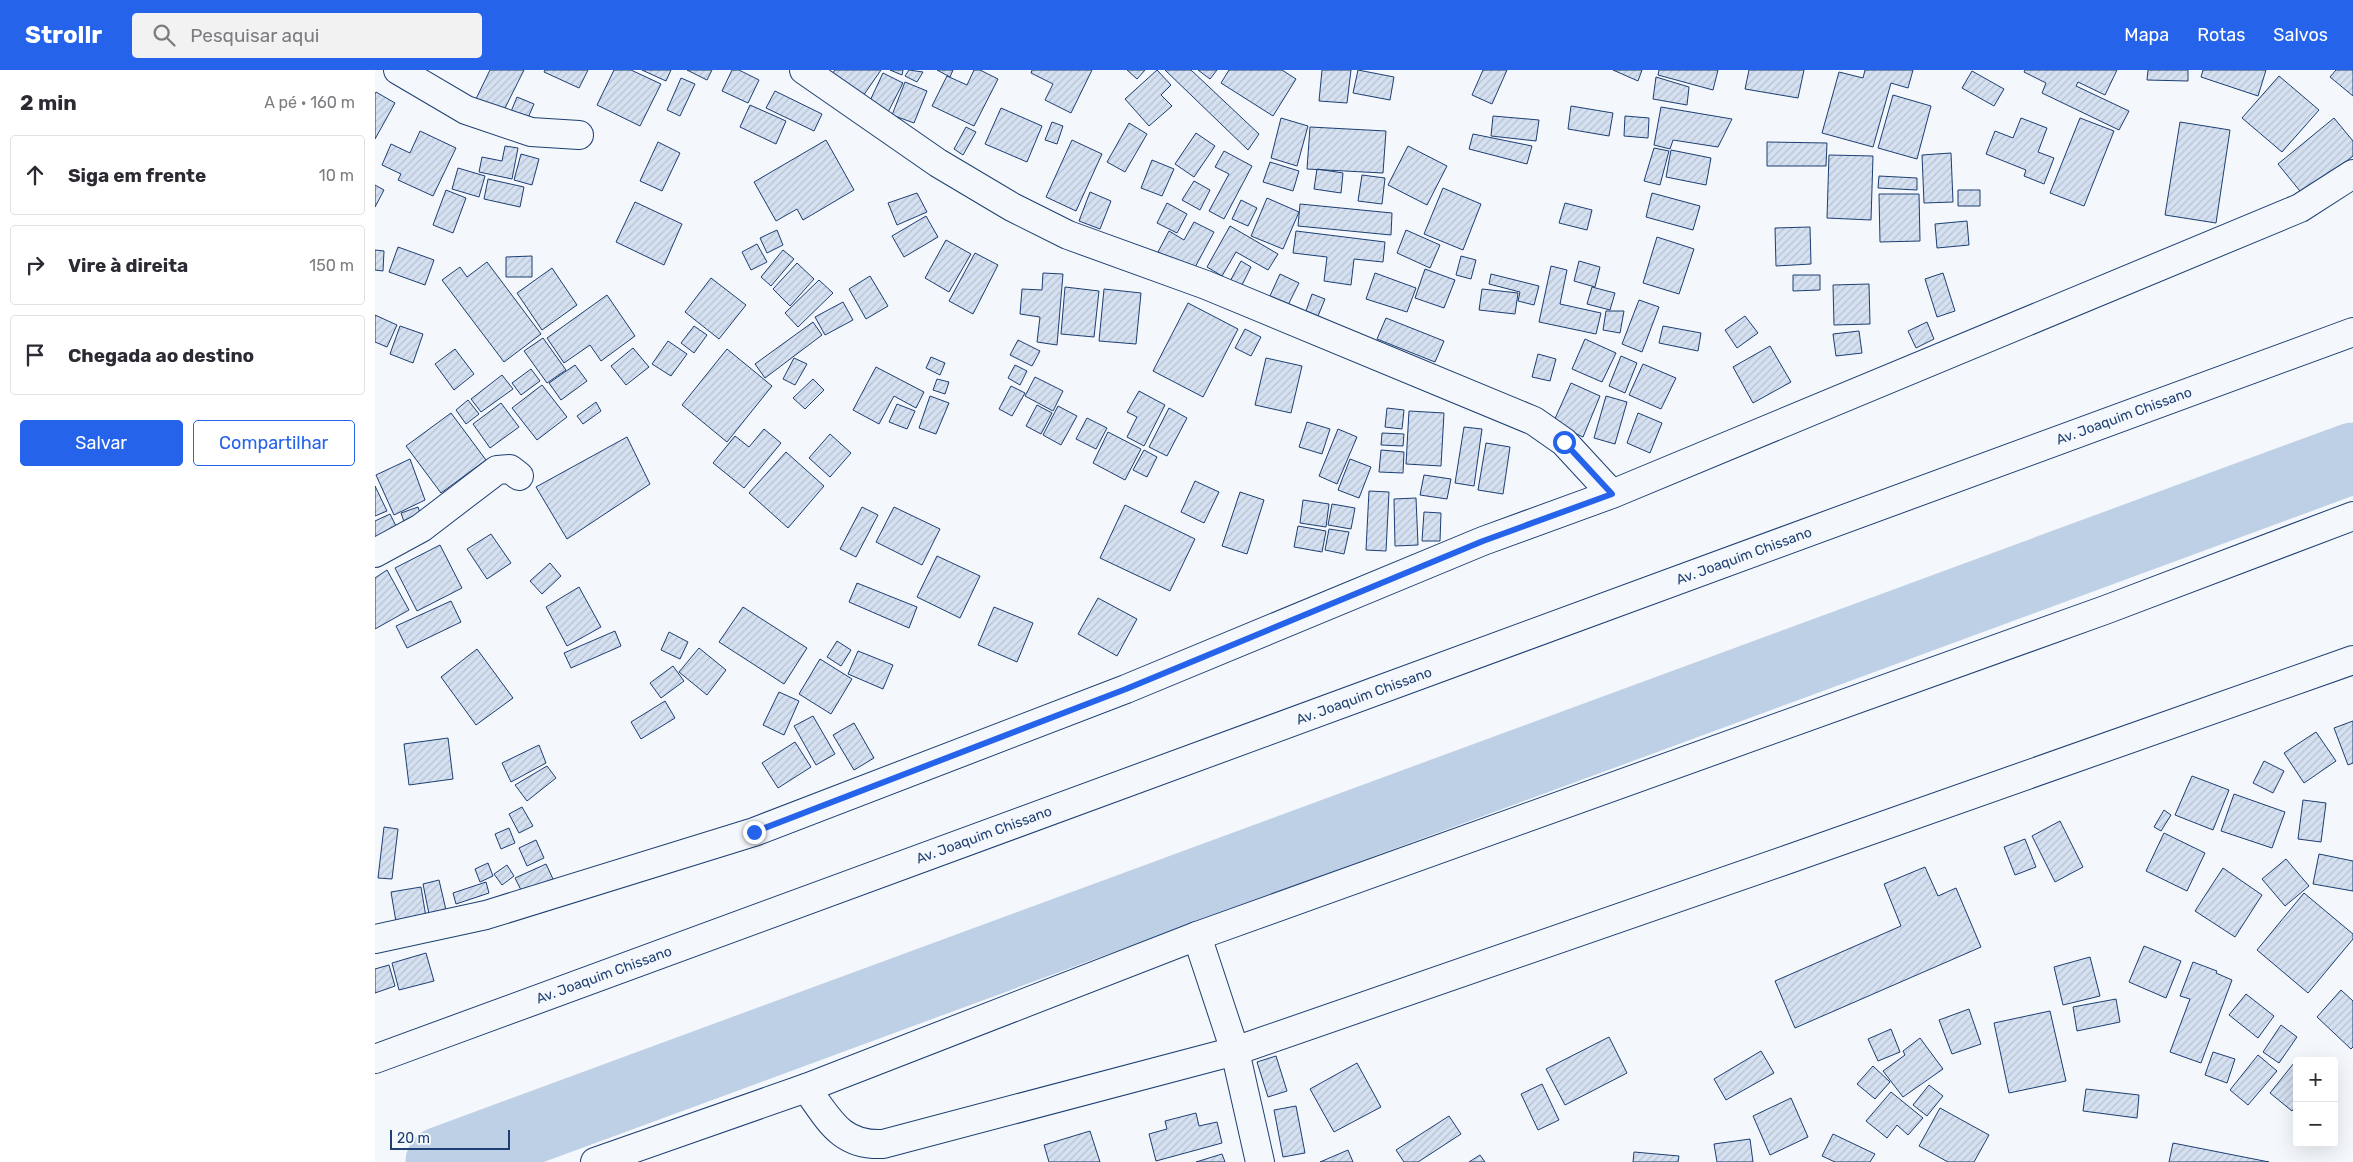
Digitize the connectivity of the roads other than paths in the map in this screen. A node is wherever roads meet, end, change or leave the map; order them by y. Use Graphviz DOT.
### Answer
graph roads {
  1 [pos="398,70"];
  2 [pos="804,70"];
  3 [pos="579,136"];
  4 [pos="2353,174"];
  5 [pos="2353,332"];
  6 [pos="519,476"];
  7 [pos="1612,494"];
  8 [pos="2353,516"];
  9 [pos="375,554"];
  10 [pos="2353,660"];
  11 [pos="1197,936"];
  12 [pos="375,940"];
  13 [pos="1235,1051"];
  14 [pos="375,1059"];
  15 [pos="806,1088"];
  16 [pos="595,1162"];
  17 [pos="1260,1162"];
  1 -- 3 [label="street"];
  2 -- 7 [label="street"];
  4 -- 7 [label="street"];
  5 -- 14 [label="street, Av. Joaquim Chissano"];
  6 -- 9 [label="street"];
  7 -- 12 [label="street"];
  8 -- 11 [label="street"];
  10 -- 13 [label="street"];
  11 -- 13 [label="street"];
  11 -- 15 [label="street"];
  13 -- 15 [label="street"];
  13 -- 17 [label="street"];
  15 -- 16 [label="street"];
}
